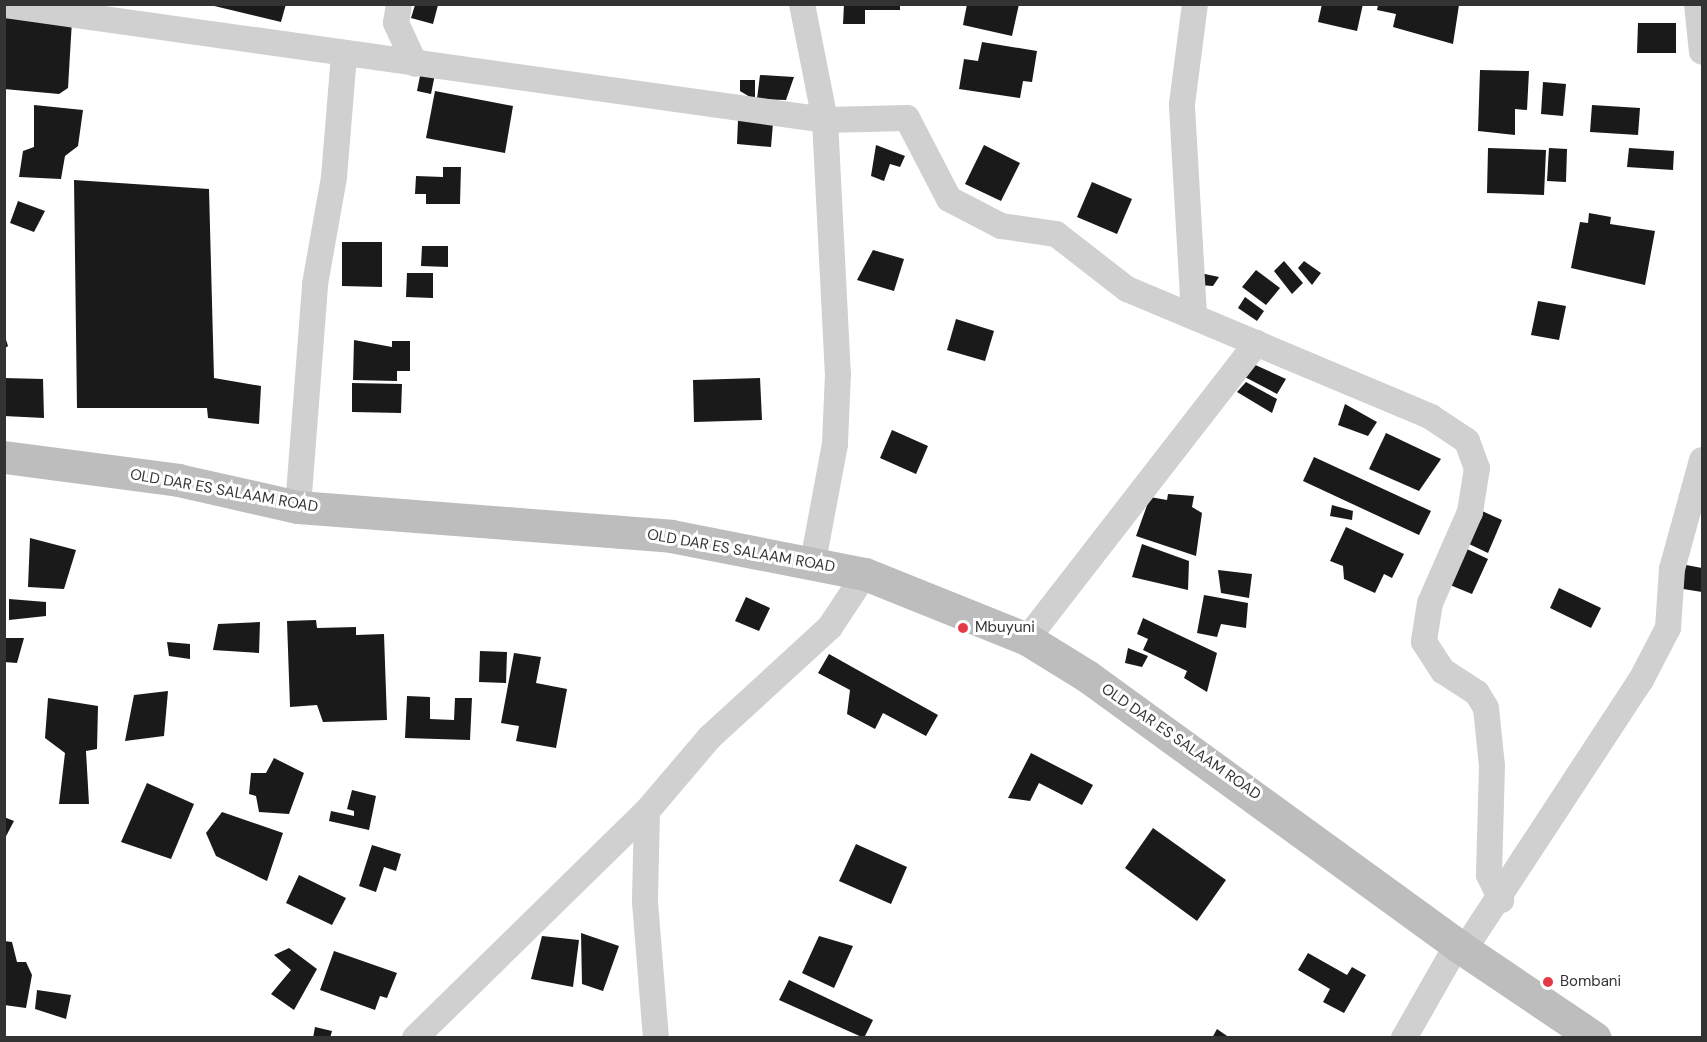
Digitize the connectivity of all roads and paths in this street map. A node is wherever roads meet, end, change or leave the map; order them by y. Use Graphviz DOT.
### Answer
graph roads {
  1 [pos="399,4"];
  2 [pos="802,4"];
  3 [pos="1195,4"];
  4 [pos="1697,4"];
  5 [pos="4,5"];
  6 [pos="1702,52"];
  7 [pos="344,55"];
  8 [pos="415,64"];
  9 [pos="825,120"];
  10 [pos="1194,315"];
  11 [pos="1257,343"];
  12 [pos="4,457"];
  13 [pos="1702,460"];
  14 [pos="298,507"];
  15 [pos="813,561"];
  16 [pos="865,574"];
  17 [pos="1027,639"];
  18 [pos="647,811"];
  19 [pos="1502,900"];
  20 [pos="1462,946"];
  21 [pos="415,1038"];
  22 [pos="656,1038"];
  23 [pos="1404,1038"];
  24 [pos="1595,1038"];
  1 -- 8 [label="street"];
  2 -- 9 [label="street"];
  3 -- 10 [label="street"];
  4 -- 6 [label="street"];
  5 -- 7 [label="street"];
  7 -- 8 [label="street"];
  7 -- 14 [label="street"];
  8 -- 9 [label="street"];
  9 -- 10 [label="street"];
  9 -- 15 [label="street"];
  10 -- 11 [label="street"];
  11 -- 17 [label="street"];
  11 -- 19 [label="street"];
  12 -- 14 [label="street, OLD DAR ES SALAAM ROAD"];
  13 -- 19 [label="street"];
  14 -- 15 [label="street, OLD DAR ES SALAAM ROAD"];
  15 -- 16 [label="street, OLD DAR ES SALAAM ROAD"];
  16 -- 17 [label="street, OLD DAR ES SALAAM ROAD"];
  16 -- 18 [label="street"];
  17 -- 20 [label="street, OLD DAR ES SALAAM ROAD"];
  18 -- 21 [label="street"];
  18 -- 22 [label="street"];
  19 -- 20 [label="street"];
  20 -- 23 [label="street"];
  20 -- 24 [label="street, OLD DAR ES SALAAM ROAD"];
}
